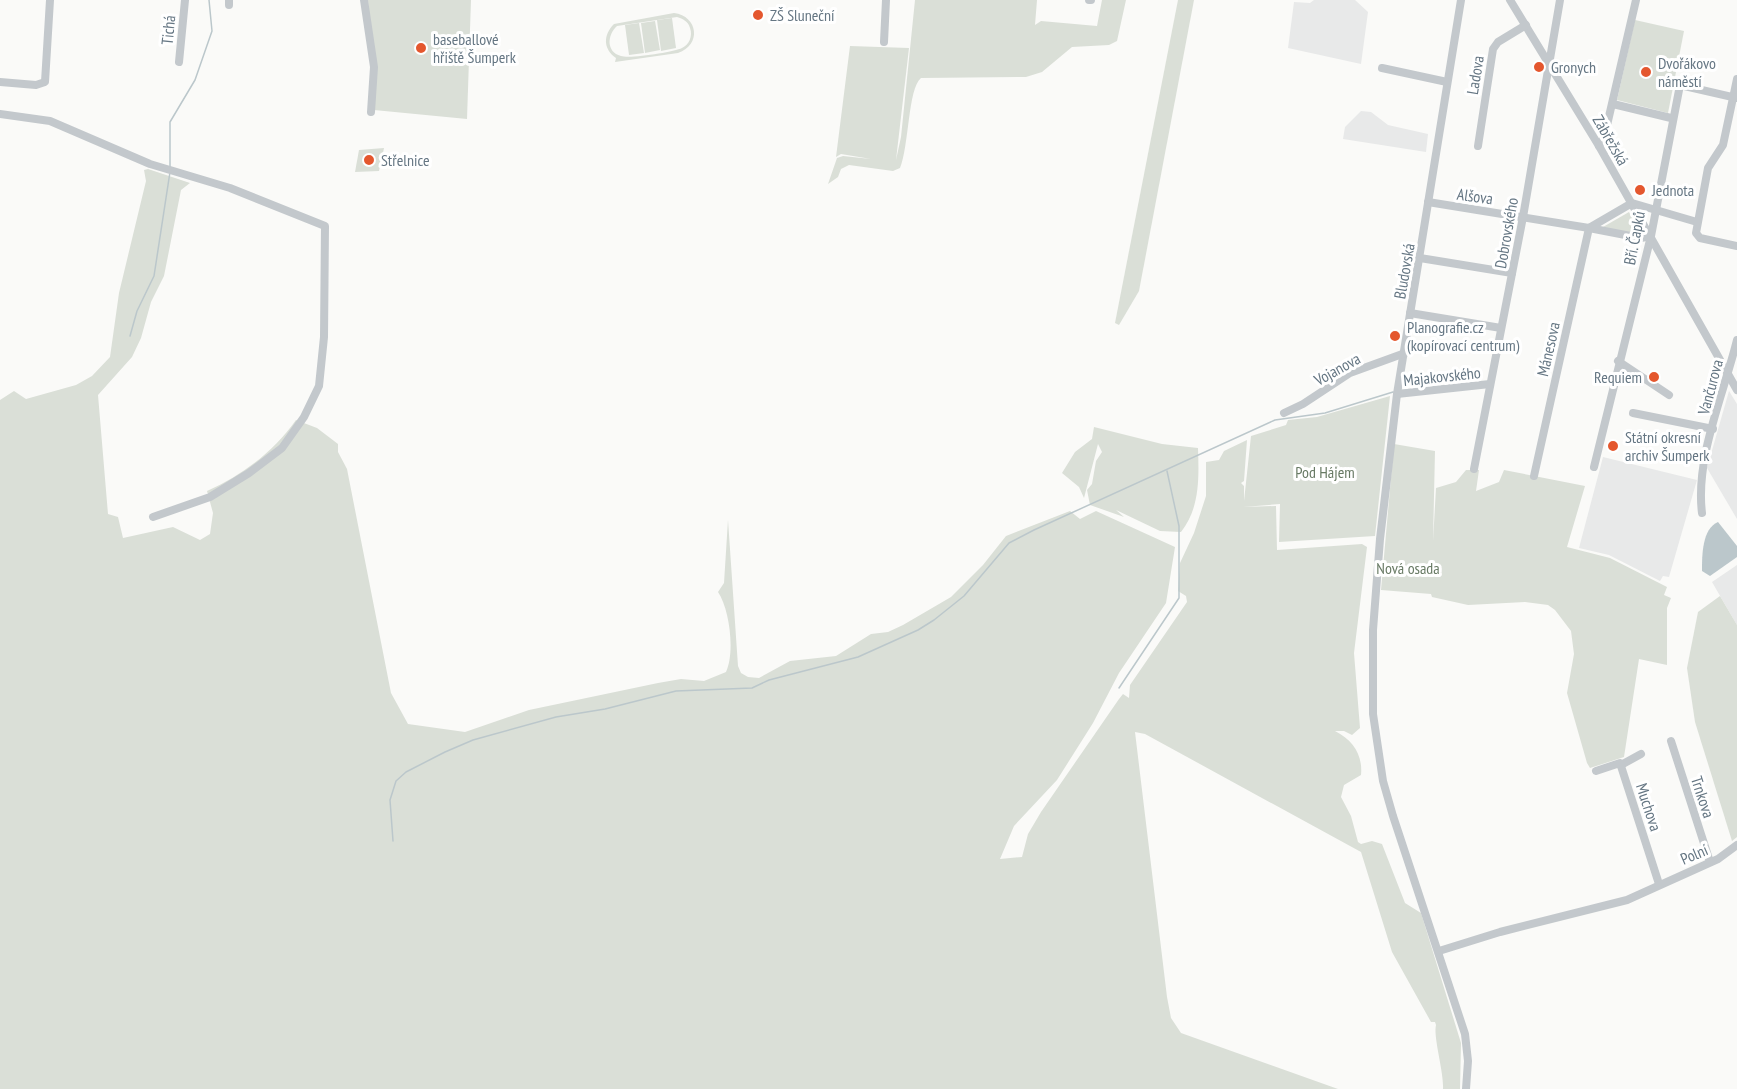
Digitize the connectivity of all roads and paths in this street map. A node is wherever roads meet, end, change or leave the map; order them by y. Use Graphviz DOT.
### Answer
graph roads {
  1 [pos="50,0"];
  2 [pos="185,0"];
  3 [pos="364,0"];
  4 [pos="886,0"];
  5 [pos="1461,0"];
  6 [pos="1510,0"];
  7 [pos="1560,0"];
  8 [pos="1636,0"];
  9 [pos="1526,25"];
  10 [pos="884,42"];
  11 [pos="1548,60"];
  12 [pos="179,62"];
  13 [pos="1382,68"];
  14 [pos="1737,79"];
  15 [pos="0,82"];
  16 [pos="1447,82"];
  17 [pos="1735,97"];
  18 [pos="1613,105"];
  19 [pos="371,112"];
  20 [pos="0,114"];
  21 [pos="1671,118"];
  22 [pos="1478,146"];
  23 [pos="1599,146"];
  24 [pos="1428,202"];
  25 [pos="1632,203"];
  26 [pos="1654,209"];
  27 [pos="1523,217"];
  28 [pos="1697,222"];
  29 [pos="1589,228"];
  30 [pos="1651,236"];
  31 [pos="1737,246"];
  32 [pos="1420,258"];
  33 [pos="1512,273"];
  34 [pos="1410,313"];
  35 [pos="1501,328"];
  36 [pos="1737,340"];
  37 [pos="1405,353"];
  38 [pos="1618,361"];
  39 [pos="1728,375"];
  40 [pos="1490,384"];
  41 [pos="1737,390"];
  42 [pos="1397,394"];
  43 [pos="1669,395"];
  44 [pos="1284,413"];
  45 [pos="1633,413"];
  46 [pos="1713,429"];
  47 [pos="1594,467"];
  48 [pos="1474,470"];
  49 [pos="1534,476"];
  50 [pos="1702,513"];
  51 [pos="153,517"];
  52 [pos="1671,741"];
  53 [pos="1641,754"];
  54 [pos="1621,765"];
  55 [pos="1596,771"];
  56 [pos="1737,845"];
  57 [pos="1710,862"];
  58 [pos="1659,884"];
  59 [pos="1439,951"];
  60 [pos="1466,1089"];
  1 -- 15 [label="street"];
  2 -- 12 [label="street, Tichá"];
  3 -- 19 [label="street"];
  4 -- 10 [label="street"];
  5 -- 16 [label="street, Bludovská"];
  6 -- 9 [label="street, Zábřežská"];
  7 -- 11 [label="street, Dobrovského"];
  8 -- 18 [label="street"];
  9 -- 11 [label="street, Zábřežská"];
  9 -- 22 [label="street, Ladova"];
  11 -- 23 [label="street, Zábřežská"];
  11 -- 27 [label="street, Dobrovského"];
  13 -- 16 [label="street"];
  14 -- 17 [label="street"];
  16 -- 24 [label="street, Bludovská"];
  17 -- 21 [label="street, Bří. Čapků"];
  17 -- 28 [label="street"];
  18 -- 21 [label="street"];
  18 -- 23 [label="street"];
  20 -- 51 [label="street"];
  21 -- 26 [label="street, Bří. Čapků"];
  23 -- 25 [label="street, Zábřežská"];
  24 -- 27 [label="street, Alšova"];
  24 -- 32 [label="street, Bludovská"];
  25 -- 26 [label="street"];
  25 -- 29 [label="street"];
  25 -- 30 [label="street, Zábřežská"];
  26 -- 28 [label="street"];
  26 -- 30 [label="street, Bří. Čapků"];
  27 -- 29 [label="street, Alšova"];
  27 -- 33 [label="street, Dobrovského"];
  28 -- 31 [label="street"];
  29 -- 30 [label="street, Alšova"];
  29 -- 49 [label="street, Mánesova"];
  30 -- 38 [label="street, Bří. Čapků"];
  30 -- 39 [label="street, Zábřežská"];
  32 -- 33 [label="street"];
  32 -- 34 [label="street, Bludovská"];
  33 -- 35 [label="street, Dobrovského"];
  34 -- 35 [label="street"];
  34 -- 37 [label="street, Bludovská"];
  35 -- 40 [label="street, Dobrovského"];
  36 -- 39 [label="street, Vančurova"];
  37 -- 42 [label="street, Bludovská"];
  37 -- 44 [label="street, Vojanova"];
  38 -- 43 [label="street"];
  38 -- 47 [label="street, Bří. Čapků"];
  39 -- 41 [label="street, Zábřežská"];
  39 -- 46 [label="street, Vančurova"];
  40 -- 42 [label="street, Majakovského"];
  40 -- 48 [label="street, Dobrovského"];
  42 -- 59 [label="street, Bludovská"];
  45 -- 46 [label="street"];
  46 -- 50 [label="street, Vančurova"];
  52 -- 57 [label="street, Trnkova"];
  53 -- 54 [label="street"];
  54 -- 55 [label="street, Muchova"];
  54 -- 58 [label="street, Muchova"];
  56 -- 57 [label="street, Polní"];
  57 -- 58 [label="street, Polní"];
  58 -- 59 [label="street, Polní"];
  59 -- 60 [label="street, Bludovská"];
}
